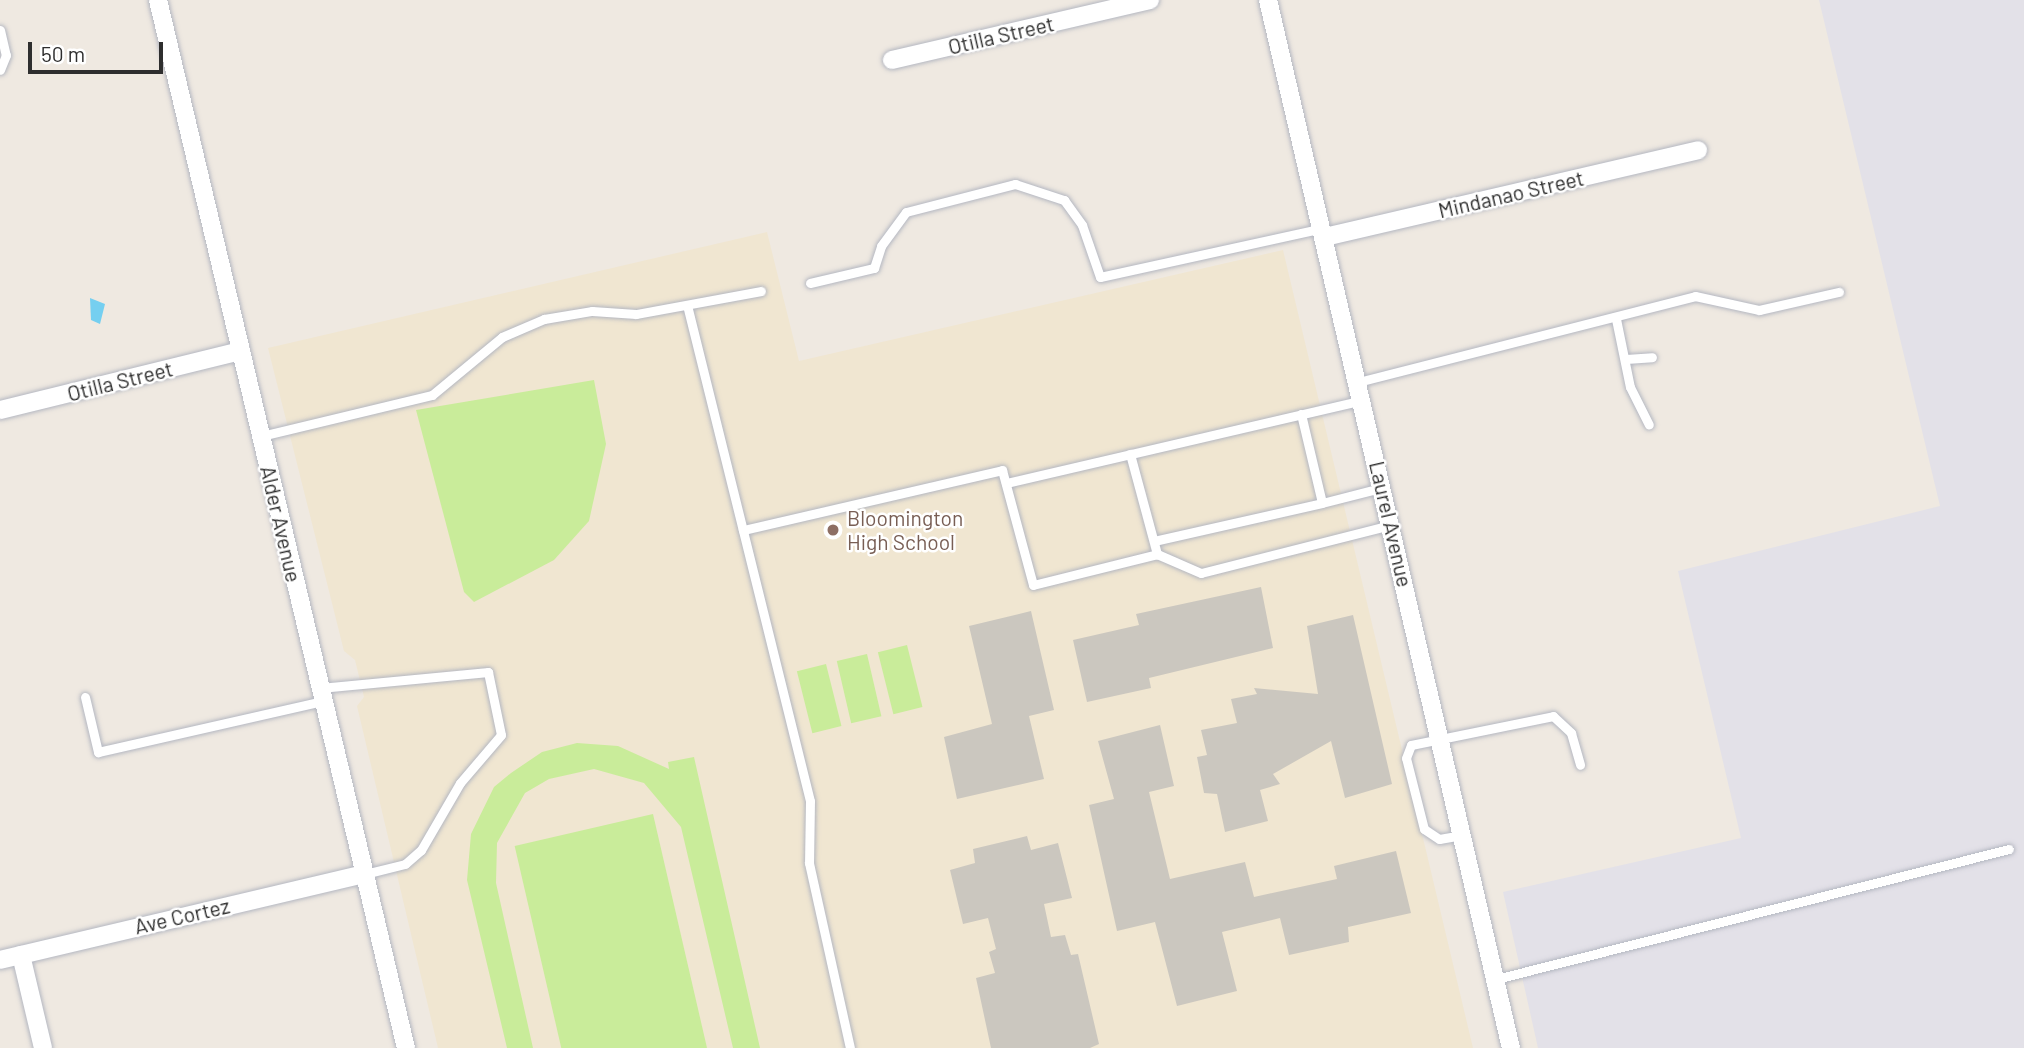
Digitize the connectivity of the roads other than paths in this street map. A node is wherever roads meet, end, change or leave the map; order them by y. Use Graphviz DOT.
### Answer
graph roads {
  1 [pos="158,0"];
  2 [pos="1150,0"];
  3 [pos="1268,0"];
  4 [pos="0,30"];
  5 [pos="892,60"];
  6 [pos="0,70"];
  7 [pos="1698,150"];
  8 [pos="1324,233"];
  9 [pos="810,283"];
  10 [pos="761,291"];
  11 [pos="1839,292"];
  12 [pos="688,305"];
  13 [pos="1616,319"];
  14 [pos="241,351"];
  15 [pos="1652,357"];
  16 [pos="1626,359"];
  17 [pos="1358,382"];
  18 [pos="1362,400"];
  19 [pos="0,410"];
  20 [pos="1301,414"];
  21 [pos="1649,425"];
  22 [pos="261,436"];
  23 [pos="1130,454"];
  24 [pos="1006,483"];
  25 [pos="1382,488"];
  26 [pos="1322,503"];
  27 [pos="1391,525"];
  28 [pos="743,530"];
  29 [pos="1154,541"];
  30 [pos="1157,554"];
  31 [pos="321,694"];
  32 [pos="85,697"];
  33 [pos="1440,737"];
  34 [pos="1580,765"];
  35 [pos="1462,835"];
  36 [pos="2009,849"];
  37 [pos="365,874"];
  38 [pos="21,955"];
  39 [pos="0,960"];
  40 [pos="1496,979"];
  41 [pos="43,1048"];
  42 [pos="406,1048"];
  43 [pos="850,1048"];
  44 [pos="1511,1048"];
  1 -- 14 [label="street, Alder Avenue"];
  2 -- 5 [label="street, Otilla Street"];
  3 -- 8 [label="street, Laurel Avenue"];
  4 -- 6 [label="lane"];
  7 -- 8 [label="street, Mindanao Street"];
  8 -- 9 [label="lane"];
  8 -- 17 [label="street, Laurel Avenue"];
  10 -- 12 [label="lane"];
  11 -- 13 [label="lane"];
  12 -- 22 [label="lane"];
  12 -- 28 [label="lane"];
  13 -- 16 [label="lane"];
  13 -- 17 [label="lane"];
  14 -- 19 [label="street, Otilla Street"];
  14 -- 22 [label="street, Alder Avenue"];
  15 -- 16 [label="lane"];
  16 -- 21 [label="lane"];
  17 -- 18 [label="street, Laurel Avenue"];
  18 -- 20 [label="lane"];
  18 -- 25 [label="street, Laurel Avenue"];
  20 -- 23 [label="lane"];
  20 -- 26 [label="lane"];
  22 -- 31 [label="street, Alder Avenue"];
  23 -- 24 [label="lane"];
  23 -- 29 [label="lane"];
  24 -- 28 [label="lane"];
  24 -- 30 [label="lane"];
  25 -- 26 [label="lane"];
  25 -- 27 [label="street, Laurel Avenue"];
  26 -- 29 [label="lane"];
  27 -- 30 [label="lane"];
  27 -- 33 [label="street, Laurel Avenue"];
  28 -- 43 [label="lane"];
  29 -- 30 [label="lane"];
  31 -- 32 [label="lane"];
  31 -- 37 [label="street, Alder Avenue"];
  31 -- 37 [label="lane"];
  33 -- 34 [label="lane"];
  33 -- 35 [label="street, Laurel Avenue"];
  33 -- 35 [label="lane"];
  35 -- 40 [label="street, Laurel Avenue"];
  36 -- 40 [label="lane"];
  37 -- 38 [label="street, Ave Cortez"];
  37 -- 42 [label="street, Alder Avenue"];
  38 -- 39 [label="street, Ave Cortez"];
  38 -- 41 [label="street"];
  40 -- 44 [label="street, Laurel Avenue"];
}
